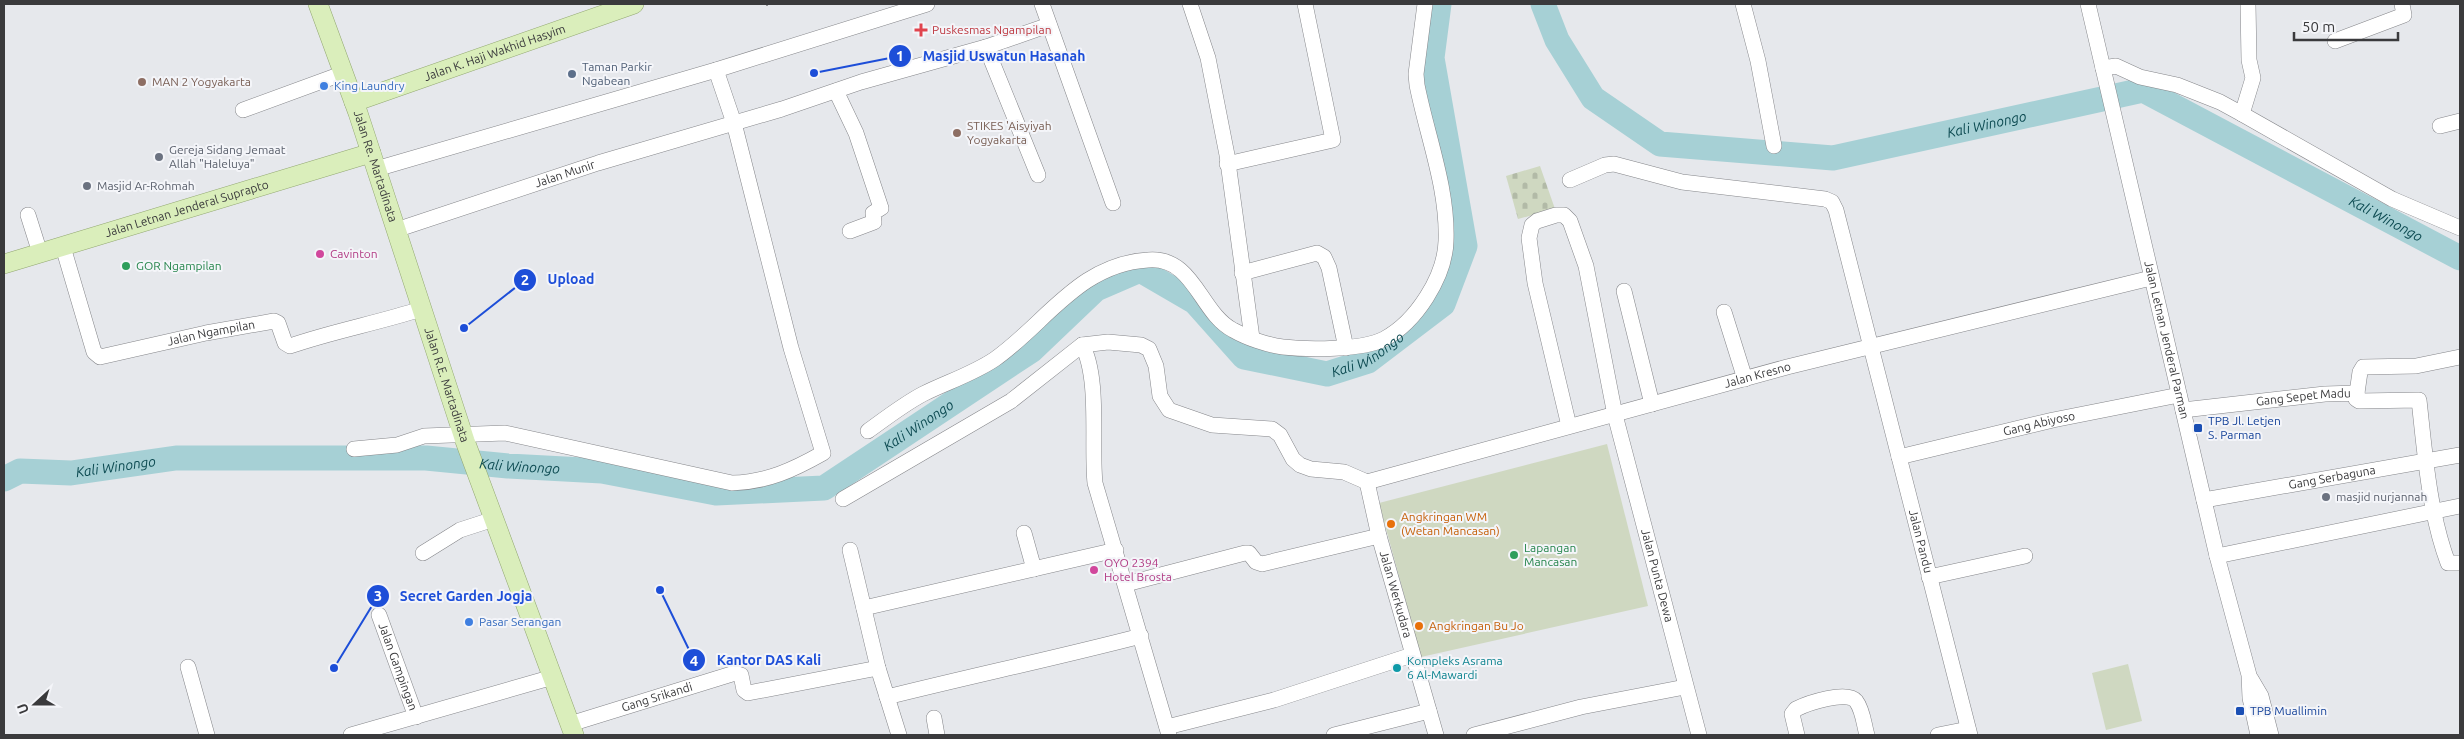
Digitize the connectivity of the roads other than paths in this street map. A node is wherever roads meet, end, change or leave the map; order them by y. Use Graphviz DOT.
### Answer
graph roads {
  1 [pos="318,4"];
  2 [pos="634,4"];
  3 [pos="927,4"];
  4 [pos="1042,4"];
  5 [pos="1305,4"];
  6 [pos="1425,4"];
  7 [pos="1743,4"];
  8 [pos="2088,4"];
  9 [pos="2248,4"];
  10 [pos="1193,5"];
  11 [pos="2403,10"];
  12 [pos="1049,25"];
  13 [pos="2335,41"];
  14 [pos="986,47"];
  15 [pos="716,70"];
  16 [pos="2104,70"];
  17 [pos="344,73"];
  18 [pos="836,90"];
  19 [pos="354,102"];
  20 [pos="243,110"];
  21 [pos="2242,114"];
  22 [pos="2460,120"];
  23 [pos="734,124"];
  24 [pos="2440,126"];
  25 [pos="1774,146"];
  26 [pos="374,161"];
  27 [pos="1227,164"];
  28 [pos="1038,175"];
  29 [pos="1570,180"];
  30 [pos="1113,203"];
  31 [pos="28,215"];
  32 [pos="2460,228"];
  33 [pos="396,230"];
  34 [pos="850,231"];
  35 [pos="63,246"];
  36 [pos="40,253"];
  37 [pos="4,264"];
  38 [pos="1242,273"];
  39 [pos="2151,278"];
  40 [pos="1624,291"];
  41 [pos="421,309"];
  42 [pos="1724,312"];
  43 [pos="1252,338"];
  44 [pos="1082,345"];
  45 [pos="1870,347"];
  46 [pos="1346,348"];
  47 [pos="2460,357"];
  48 [pos="1745,379"];
  49 [pos="2357,393"];
  50 [pos="2179,395"];
  51 [pos="1652,404"];
  52 [pos="2183,410"];
  53 [pos="1615,415"];
  54 [pos="1569,426"];
  55 [pos="868,431"];
  56 [pos="464,438"];
  57 [pos="354,449"];
  58 [pos="2460,455"];
  59 [pos="1899,457"];
  60 [pos="2426,461"];
  61 [pos="1367,482"];
  62 [pos="843,499"];
  63 [pos="2204,500"];
  64 [pos="2460,506"];
  65 [pos="2435,512"];
  66 [pos="494,519"];
  67 [pos="1024,533"];
  68 [pos="1379,536"];
  69 [pos="850,550"];
  70 [pos="1116,550"];
  71 [pos="423,553"];
  72 [pos="2025,556"];
  73 [pos="2217,556"];
  74 [pos="2460,563"];
  75 [pos="1034,570"];
  76 [pos="1929,577"];
  77 [pos="1126,584"];
  78 [pos="864,608"];
  79 [pos="379,615"];
  80 [pos="1141,636"];
  81 [pos="1412,655"];
  82 [pos="188,667"];
  83 [pos="878,668"];
  84 [pos="2249,675"];
  85 [pos="553,677"];
  86 [pos="1685,687"];
  87 [pos="887,697"];
  88 [pos="1429,711"];
  89 [pos="416,718"];
  90 [pos="934,718"];
  91 [pos="572,729"];
  92 [pos="1168,731"];
  93 [pos="1969,732"];
  94 [pos="206,735"];
  95 [pos="351,735"];
  96 [pos="899,735"];
  97 [pos="937,735"];
  98 [pos="1334,735"];
  99 [pos="1436,735"];
  100 [pos="1474,735"];
  101 [pos="1699,735"];
  102 [pos="1797,735"];
  103 [pos="1867,735"];
  104 [pos="1938,735"];
  105 [pos="2258,735"];
  106 [pos="2271,735"];
  1 -- 17 [label="main road, Jalan Re. Martadinata"];
  2 -- 19 [label="main road, Jalan K. Haji Wakhid Hasyim"];
  3 -- 15 [label="street"];
  4 -- 12 [label="street"];
  5 -- 27 [label="street"];
  6 -- 46 [label="street"];
  7 -- 25 [label="street"];
  8 -- 16 [label="street, Jalan Letnan Jenderal Parman"];
  9 -- 21 [label="street"];
  10 -- 27 [label="street"];
  11 -- 13 [label="street"];
  12 -- 14 [label="street, Jalan Munir"];
  12 -- 30 [label="street"];
  14 -- 18 [label="street, Jalan Munir"];
  14 -- 28 [label="street"];
  15 -- 23 [label="street"];
  15 -- 26 [label="street"];
  16 -- 21 [label="street"];
  16 -- 39 [label="street, Jalan Letnan Jenderal Parman"];
  17 -- 19 [label="main road, Jalan Re. Martadinata"];
  17 -- 20 [label="street"];
  18 -- 23 [label="street, Jalan Munir"];
  18 -- 34 [label="street"];
  19 -- 26 [label="main road, Jalan Re. Martadinata"];
  21 -- 32 [label="street"];
  22 -- 24 [label="street"];
  23 -- 33 [label="street, Jalan Munir"];
  23 -- 56 [label="street"];
  26 -- 33 [label="main road, Jalan Re. Martadinata"];
  26 -- 35 [label="main road, Jalan Letnan Jenderal Suprapto"];
  27 -- 38 [label="street"];
  29 -- 45 [label="street, Jalan Pandu"];
  31 -- 36 [label="street"];
  33 -- 41 [label="main road, Jalan R.E. Martadinata"];
  35 -- 36 [label="main road, Jalan Letnan Jenderal Suprapto"];
  35 -- 41 [label="street, Jalan Ngampilan"];
  36 -- 37 [label="main road, Jalan Letnan Jenderal Suprapto"];
  38 -- 43 [label="street"];
  38 -- 46 [label="street"];
  39 -- 45 [label="street, Jalan Kresno"];
  39 -- 50 [label="street, Jalan Letnan Jenderal Parman"];
  40 -- 51 [label="street"];
  41 -- 56 [label="main road, Jalan R.E. Martadinata"];
  42 -- 48 [label="street"];
  43 -- 46 [label="street"];
  43 -- 55 [label="street"];
  44 -- 61 [label="street"];
  44 -- 62 [label="street"];
  44 -- 70 [label="street"];
  45 -- 48 [label="street, Jalan Kresno"];
  45 -- 59 [label="street, Jalan Pandu"];
  47 -- 49 [label="street"];
  48 -- 51 [label="street, Jalan Kresno"];
  49 -- 52 [label="street, Gang Sepet Madu"];
  49 -- 60 [label="street, Gang Sepet Madu"];
  50 -- 52 [label="street, Jalan Letnan Jenderal Parman"];
  50 -- 59 [label="street, Gang Abiyoso"];
  51 -- 53 [label="street, Jalan Kresno"];
  52 -- 63 [label="street, Jalan Letnan Jenderal Parman"];
  53 -- 54 [label="street, Jalan Kresno"];
  53 -- 54 [label="street, Jalan Punta Dewa"];
  53 -- 86 [label="street, Jalan Punta Dewa"];
  54 -- 61 [label="street, Jalan Kresno"];
  56 -- 57 [label="street"];
  56 -- 66 [label="main road, Jalan R.E. Martadinata"];
  58 -- 60 [label="street, Gang Serbaguna"];
  59 -- 76 [label="street, Jalan Pandu"];
  60 -- 63 [label="street, Gang Serbaguna"];
  60 -- 65 [label="street"];
  61 -- 68 [label="street, Jalan Werkudara"];
  63 -- 73 [label="street, Jalan Letnan Jenderal Parman"];
  64 -- 65 [label="street"];
  65 -- 73 [label="street"];
  65 -- 74 [label="street"];
  66 -- 71 [label="street"];
  66 -- 85 [label="main road, Jalan R.E. Martadinata"];
  67 -- 75 [label="street"];
  68 -- 77 [label="street"];
  68 -- 81 [label="street, Jalan Werkudara"];
  69 -- 78 [label="street"];
  70 -- 75 [label="street"];
  70 -- 77 [label="street"];
  72 -- 76 [label="street"];
  73 -- 84 [label="street, Jalan Letnan Jenderal Parman"];
  75 -- 78 [label="street"];
  76 -- 93 [label="street, Jalan Pandu"];
  77 -- 80 [label="street"];
  78 -- 83 [label="street"];
  79 -- 89 [label="street, Jalan Gampingan"];
  80 -- 87 [label="street"];
  80 -- 92 [label="street"];
  81 -- 88 [label="street, Jalan Werkudara"];
  81 -- 92 [label="street"];
  82 -- 94 [label="street"];
  83 -- 87 [label="street"];
  83 -- 91 [label="street, Gang Srikandi"];
  84 -- 105 [label="street, Jalan Letnan Jenderal Parman"];
  84 -- 106 [label="street, Jalan Letnan Jenderal Parman"];
  85 -- 89 [label="street"];
  85 -- 91 [label="main road, Jalan R.E. Martadinata"];
  86 -- 100 [label="street"];
  86 -- 101 [label="street, Jalan Punta Dewa"];
  87 -- 96 [label="street"];
  88 -- 98 [label="street"];
  88 -- 99 [label="street, Jalan Werkudara"];
  89 -- 95 [label="street"];
  90 -- 97 [label="street"];
  93 -- 104 [label="street"];
  102 -- 103 [label="street"];
}
